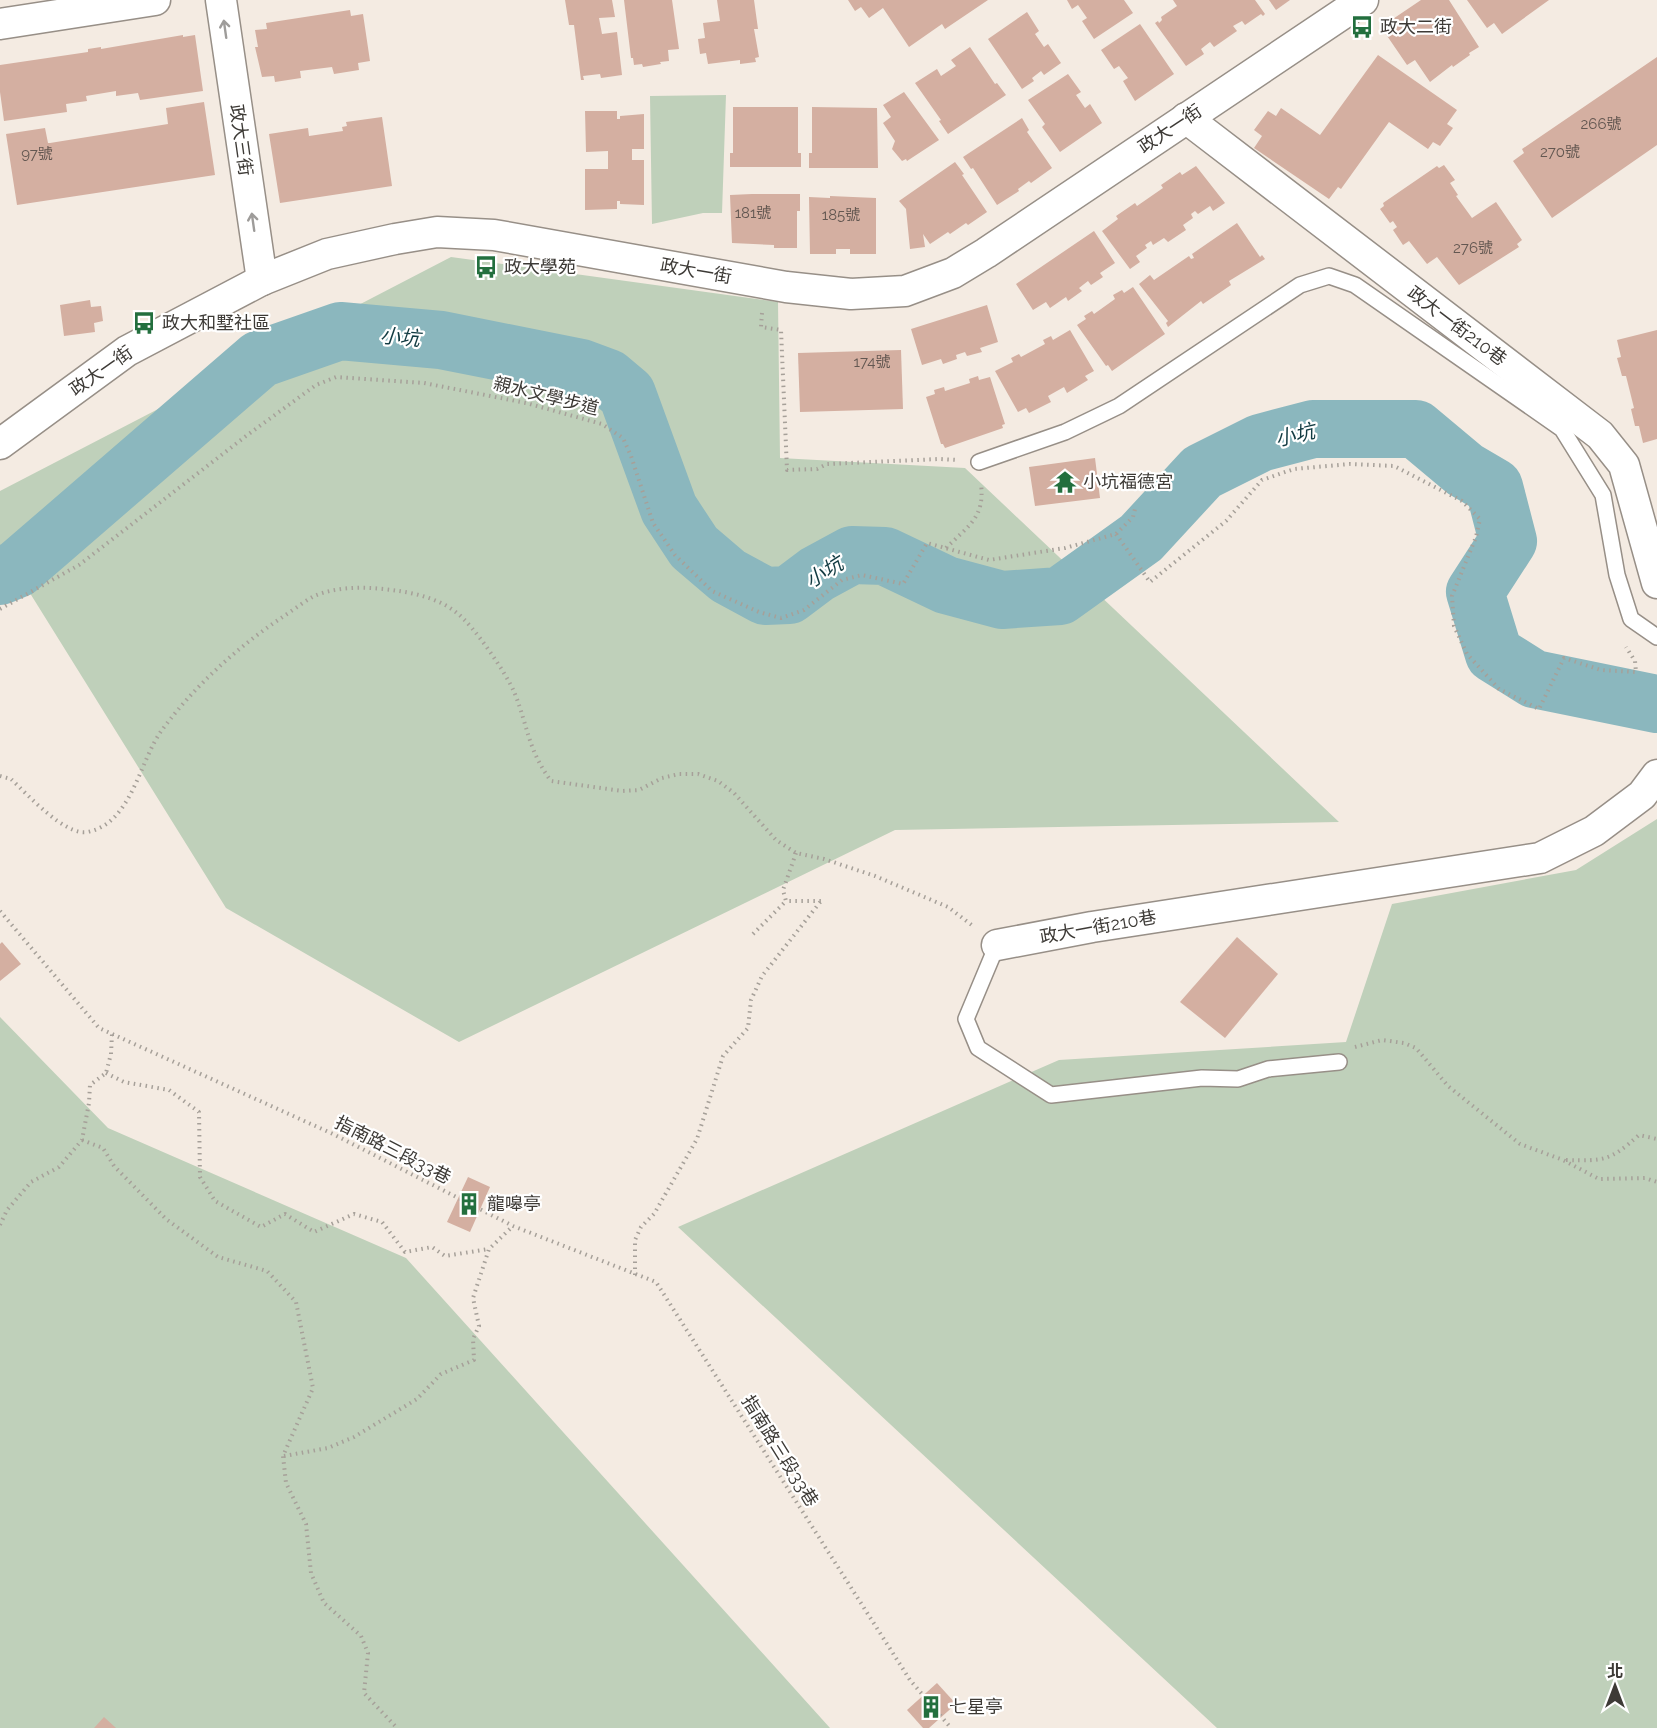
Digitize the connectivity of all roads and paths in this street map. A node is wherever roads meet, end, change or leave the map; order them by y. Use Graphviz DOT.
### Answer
graph roads {
  1 [pos="155,0"];
  2 [pos="221,0"];
  3 [pos="1363,0"];
  4 [pos="0,24"];
  5 [pos="1186,118"];
  6 [pos="262,280"];
  7 [pos="763,306"];
  8 [pos="0,444"];
  9 [pos="979,462"];
  10 [pos="1135,509"];
  11 [pos="1116,534"];
  12 [pos="946,548"];
  13 [pos="1657,583"];
  14 [pos="0,609"];
  15 [pos="1631,619"];
  16 [pos="1657,637"];
  17 [pos="1657,775"];
  18 [pos="0,776"];
  19 [pos="796,853"];
  20 [pos="786,901"];
  21 [pos="0,911"];
  22 [pos="753,934"];
  23 [pos="997,945"];
  24 [pos="112,1034"];
  25 [pos="1339,1062"];
  26 [pos="106,1073"];
  27 [pos="1657,1139"];
  28 [pos="82,1140"];
  29 [pos="1563,1160"];
  30 [pos="1657,1182"];
  31 [pos="0,1225"];
  32 [pos="513,1226"];
  33 [pos="489,1249"];
  34 [pos="635,1275"];
  35 [pos="283,1456"];
  36 [pos="397,1728"];
  37 [pos="951,1728"];
  1 -- 4 [label="street"];
  6 -- 2 [label="street, 政大三街 / 政大三街, one-way"];
  3 -- 5 [label="street, 政大一街"];
  5 -- 6 [label="street, 政大一街"];
  5 -- 13 [label="street, 政大一街210巷"];
  6 -- 8 [label="street, 政大一街"];
  7 -- 9 [label="path"];
  9 -- 12 [label="path"];
  9 -- 15 [label="lane"];
  10 -- 11 [label="path"];
  11 -- 12 [label="path, 親水文學步道"];
  11 -- 15 [label="path"];
  12 -- 14 [label="path, 親水文學步道"];
  15 -- 16 [label="lane"];
  17 -- 23 [label="street, 政大一街210巷"];
  18 -- 19 [label="path"];
  19 -- 20 [label="path"];
  19 -- 23 [label="path"];
  20 -- 22 [label="path"];
  20 -- 34 [label="path"];
  21 -- 24 [label="path, 指南路三段33巷"];
  23 -- 25 [label="lane"];
  24 -- 26 [label="path"];
  24 -- 32 [label="path, 指南路三段33巷"];
  25 -- 29 [label="path"];
  26 -- 28 [label="path"];
  26 -- 33 [label="path"];
  27 -- 29 [label="path"];
  28 -- 31 [label="path"];
  28 -- 35 [label="path"];
  29 -- 30 [label="path"];
  32 -- 33 [label="path"];
  32 -- 34 [label="path, 指南路三段33巷"];
  33 -- 35 [label="path"];
  34 -- 37 [label="path, 指南路三段33巷"];
  35 -- 36 [label="path"];
}
